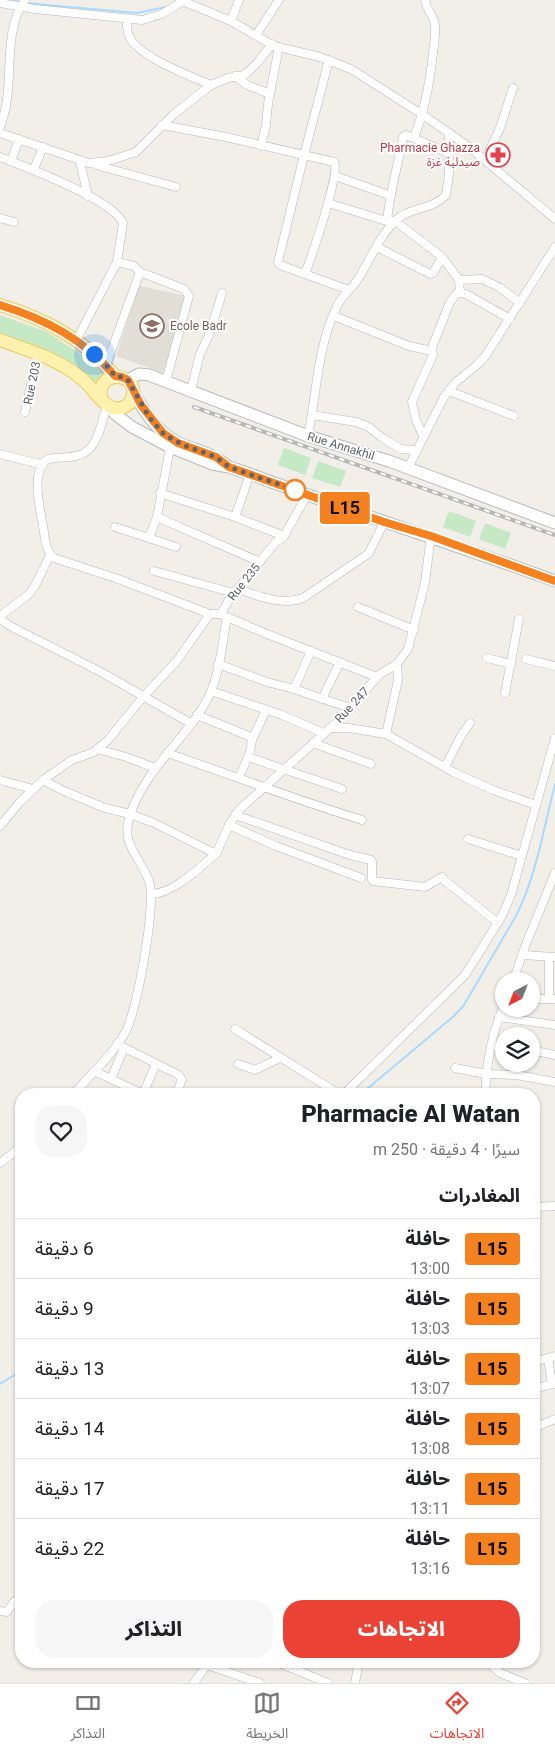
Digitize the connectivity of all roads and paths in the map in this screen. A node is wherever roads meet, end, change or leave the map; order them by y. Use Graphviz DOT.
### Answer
graph roads {
  1 [pos="238,0"];
  2 [pos="280,0"];
  3 [pos="425,0"];
  4 [pos="181,1"];
  5 [pos="0,3"];
  6 [pos="22,3"];
  7 [pos="127,19"];
  8 [pos="231,21"];
  9 [pos="256,35"];
  10 [pos="275,46"];
  11 [pos="329,60"];
  12 [pos="235,76"];
  13 [pos="211,85"];
  14 [pos="513,88"];
  15 [pos="270,94"];
  16 [pos="423,115"];
  17 [pos="162,125"];
  18 [pos="0,127"];
  19 [pos="0,133"];
  20 [pos="449,133"];
  21 [pos="414,137"];
  22 [pos="19,139"];
  23 [pos="261,146"];
  24 [pos="43,147"];
  25 [pos="448,153"];
  26 [pos="304,155"];
  27 [pos="0,157"];
  28 [pos="485,160"];
  29 [pos="11,161"];
  30 [pos="80,162"];
  31 [pos="89,164"];
  32 [pos="34,170"];
  33 [pos="335,176"];
  34 [pos="176,187"];
  35 [pos="390,194"];
  36 [pos="88,196"];
  37 [pos="328,203"];
  38 [pos="555,219"];
  39 [pos="391,221"];
  40 [pos="1,222"];
  41 [pos="14,222"];
  42 [pos="376,247"];
  43 [pos="555,247"];
  44 [pos="442,257"];
  45 [pos="117,262"];
  46 [pos="140,272"];
  47 [pos="305,274"];
  48 [pos="459,280"];
  49 [pos="348,290"];
  50 [pos="460,292"];
  51 [pos="222,293"];
  52 [pos="520,303"];
  53 [pos="0,305"];
  54 [pos="334,316"];
  55 [pos="510,319"];
  56 [pos="0,340"];
  57 [pos="76,341"];
  58 [pos="431,350"];
  59 [pos="38,354"];
  60 [pos="106,365"];
  61 [pos="115,376"];
  62 [pos="128,380"];
  63 [pos="166,381"];
  64 [pos="191,390"];
  65 [pos="449,391"];
  66 [pos="134,392"];
  67 [pos="106,404"];
  68 [pos="26,412"];
  69 [pos="312,415"];
  70 [pos="514,416"];
  71 [pos="308,436"];
  72 [pos="423,436"];
  73 [pos="171,443"];
  74 [pos="416,450"];
  75 [pos="0,454"];
  76 [pos="43,465"];
  77 [pos="408,468"];
  78 [pos="250,474"];
  79 [pos="160,493"];
  80 [pos="307,495"];
  81 [pos="156,517"];
  82 [pos="235,517"];
  83 [pos="384,522"];
  84 [pos="555,523"];
  85 [pos="115,527"];
  86 [pos="284,536"];
  87 [pos="431,536"];
  88 [pos="149,538"];
  89 [pos="176,547"];
  90 [pos="50,555"];
  91 [pos="260,562"];
  92 [pos="154,571"];
  93 [pos="555,580"];
  94 [pos="236,591"];
  95 [pos="358,607"];
  96 [pos="210,614"];
  97 [pos="224,616"];
  98 [pos="0,617"];
  99 [pos="519,619"];
  100 [pos="414,630"];
  101 [pos="312,652"];
  102 [pos="487,658"];
  103 [pos="526,659"];
  104 [pos="340,662"];
  105 [pos="218,664"];
  106 [pos="397,664"];
  107 [pos="511,664"];
  108 [pos="555,666"];
  109 [pos="377,677"];
  110 [pos="294,689"];
  111 [pos="211,692"];
  112 [pos="504,693"];
  113 [pos="143,697"];
  114 [pos="322,699"];
  115 [pos="350,708"];
  116 [pos="266,710"];
  117 [pos="197,715"];
  118 [pos="190,723"];
  119 [pos="470,723"];
  120 [pos="326,731"];
  121 [pos="386,734"];
  122 [pos="555,738"];
  123 [pos="252,740"];
  124 [pos="313,743"];
  125 [pos="97,750"];
  126 [pos="167,753"];
  127 [pos="248,757"];
  128 [pos="371,764"];
  129 [pos="445,766"];
  130 [pos="155,768"];
  131 [pos="284,770"];
  132 [pos="239,777"];
  133 [pos="0,780"];
  134 [pos="43,780"];
  135 [pos="264,786"];
  136 [pos="33,789"];
  137 [pos="342,789"];
  138 [pos="536,805"];
  139 [pos="130,814"];
  140 [pos="235,815"];
  141 [pos="362,820"];
  142 [pos="229,825"];
  143 [pos="0,826"];
  144 [pos="468,839"];
  145 [pos="218,850"];
  146 [pos="522,856"];
  147 [pos="555,873"];
  148 [pos="361,878"];
  149 [pos="153,894"];
  150 [pos="498,923"];
  151 [pos="522,954"];
  152 [pos="552,957"];
  153 [pos="516,972"];
  154 [pos="552,999"];
  155 [pos="499,1018"];
  156 [pos="505,1018"];
  157 [pos="555,1026"];
  158 [pos="235,1029"];
  159 [pos="120,1046"];
  160 [pos="490,1046"];
  161 [pos="495,1046"];
  162 [pos="540,1052"];
  163 [pos="555,1055"];
  164 [pos="280,1058"];
  165 [pos="156,1064"];
  166 [pos="238,1064"];
  167 [pos="455,1068"];
  168 [pos="94,1071"];
  169 [pos="486,1074"];
  170 [pos="111,1079"];
  171 [pos="555,1082"];
  172 [pos="79,1088"];
  173 [pos="130,1088"];
  174 [pos="146,1088"];
  175 [pos="179,1088"];
  176 [pos="329,1088"];
  177 [pos="350,1088"];
  178 [pos="485,1088"];
  179 [pos="15,1154"];
  180 [pos="0,1163"];
  181 [pos="540,1206"];
  182 [pos="555,1206"];
  183 [pos="552,1357"];
  184 [pos="553,1383"];
  185 [pos="540,1387"];
  186 [pos="555,1419"];
  187 [pos="540,1425"];
  188 [pos="15,1601"];
  189 [pos="0,1611"];
  190 [pos="204,1668"];
  191 [pos="221,1668"];
  192 [pos="291,1668"];
  193 [pos="358,1668"];
  194 [pos="495,1668"];
  195 [pos="194,1683"];
  196 [pos="260,1683"];
  197 [pos="328,1683"];
  198 [pos="355,1683"];
  199 [pos="526,1683"];
  1 -- 8 [label="street"];
  2 -- 9 [label="street"];
  3 -- 16 [label="street"];
  4 -- 7 [label="street"];
  4 -- 8 [label="street"];
  5 -- 6 [label="street"];
  6 -- 7 [label="street"];
  6 -- 18 [label="street"];
  7 -- 13 [label="street"];
  8 -- 9 [label="street"];
  9 -- 10 [label="street"];
  10 -- 11 [label="street"];
  10 -- 12 [label="street"];
  10 -- 15 [label="street"];
  11 -- 16 [label="street"];
  11 -- 26 [label="street"];
  12 -- 13 [label="street"];
  12 -- 15 [label="street"];
  13 -- 17 [label="street"];
  14 -- 28 [label="street"];
  15 -- 23 [label="street"];
  16 -- 20 [label="street"];
  16 -- 21 [label="street"];
  17 -- 23 [label="street"];
  17 -- 31 [label="street"];
  19 -- 22 [label="street"];
  20 -- 25 [label="street"];
  20 -- 28 [label="street"];
  21 -- 25 [label="street"];
  21 -- 35 [label="street"];
  22 -- 24 [label="street"];
  22 -- 29 [label="street"];
  23 -- 26 [label="street"];
  24 -- 30 [label="street"];
  24 -- 32 [label="street"];
  25 -- 39 [label="street"];
  26 -- 33 [label="street"];
  26 -- 47 [label="street"];
  27 -- 29 [label="street"];
  28 -- 38 [label="street"];
  29 -- 32 [label="street"];
  30 -- 31 [label="street"];
  30 -- 36 [label="street"];
  31 -- 34 [label="street"];
  32 -- 36 [label="street"];
  33 -- 35 [label="street"];
  33 -- 37 [label="street"];
  35 -- 39 [label="street"];
  36 -- 45 [label="street"];
  37 -- 39 [label="street"];
  37 -- 47 [label="street"];
  39 -- 42 [label="street"];
  39 -- 44 [label="street"];
  40 -- 41 [label="street"];
  42 -- 44 [label="street"];
  42 -- 49 [label="street"];
  43 -- 52 [label="street"];
  44 -- 48 [label="street"];
  45 -- 46 [label="street"];
  45 -- 57 [label="street"];
  46 -- 60 [label="street"];
  46 -- 63 [label="street"];
  47 -- 49 [label="street"];
  48 -- 50 [label="street"];
  48 -- 52 [label="street"];
  49 -- 54 [label="street"];
  50 -- 55 [label="street"];
  50 -- 58 [label="street"];
  51 -- 64 [label="street"];
  52 -- 55 [label="street"];
  53 -- 57 [label="main road"];
  54 -- 58 [label="street"];
  54 -- 69 [label="street"];
  55 -- 65 [label="street"];
  56 -- 59 [label="main road"];
  57 -- 60 [label="main road"];
  58 -- 72 [label="street"];
  59 -- 67 [label="main road"];
  59 -- 68 [label="street, Rue 203"];
  60 -- 61 [label="main road"];
  61 -- 62 [label="main road"];
  61 -- 67 [label="main road"];
  62 -- 63 [label="main road, Rue Annakhil"];
  62 -- 66 [label="main road"];
  63 -- 64 [label="main road, Rue Annakhil"];
  64 -- 71 [label="main road, Rue Annakhil"];
  65 -- 70 [label="street"];
  65 -- 72 [label="street"];
  66 -- 67 [label="main road"];
  66 -- 73 [label="main road"];
  67 -- 73 [label="main road"];
  67 -- 76 [label="street"];
  69 -- 71 [label="street"];
  69 -- 74 [label="street"];
  71 -- 77 [label="main road, Rue Annakhil"];
  72 -- 74 [label="street"];
  73 -- 78 [label="main road"];
  73 -- 79 [label="street"];
  74 -- 77 [label="street"];
  75 -- 76 [label="street"];
  76 -- 90 [label="street"];
  77 -- 84 [label="main road, Rue Annakhil"];
  78 -- 80 [label="main road"];
  78 -- 82 [label="street"];
  79 -- 81 [label="street"];
  79 -- 82 [label="street"];
  80 -- 83 [label="main road"];
  80 -- 86 [label="street, Rue 235"];
  81 -- 88 [label="street"];
  81 -- 91 [label="street"];
  82 -- 86 [label="street"];
  83 -- 87 [label="main road"];
  83 -- 94 [label="street"];
  85 -- 88 [label="street"];
  86 -- 91 [label="street, Rue 235"];
  87 -- 93 [label="main road"];
  87 -- 100 [label="street, Rue 247"];
  88 -- 89 [label="street"];
  90 -- 96 [label="street"];
  90 -- 98 [label="street"];
  91 -- 94 [label="street, Rue 235"];
  92 -- 94 [label="street"];
  94 -- 97 [label="street, Rue 235"];
  95 -- 100 [label="street"];
  96 -- 97 [label="street, Rue 235"];
  96 -- 113 [label="street"];
  97 -- 101 [label="street"];
  97 -- 105 [label="street"];
  98 -- 113 [label="street"];
  99 -- 107 [label="street"];
  100 -- 106 [label="street, Rue 247"];
  101 -- 104 [label="street"];
  101 -- 110 [label="street"];
  102 -- 107 [label="street"];
  103 -- 108 [label="street"];
  104 -- 109 [label="street"];
  104 -- 114 [label="street"];
  105 -- 110 [label="street"];
  105 -- 111 [label="street"];
  106 -- 109 [label="street, Rue 247"];
  106 -- 121 [label="street"];
  107 -- 112 [label="street"];
  109 -- 115 [label="street, Rue 247"];
  110 -- 114 [label="street"];
  111 -- 116 [label="street"];
  111 -- 117 [label="street"];
  113 -- 118 [label="street"];
  113 -- 125 [label="street"];
  114 -- 115 [label="street"];
  115 -- 120 [label="street, Rue 247"];
  116 -- 120 [label="street"];
  116 -- 123 [label="street"];
  117 -- 118 [label="street"];
  117 -- 123 [label="street"];
  118 -- 126 [label="street"];
  119 -- 129 [label="street"];
  120 -- 121 [label="street"];
  120 -- 124 [label="street, Rue 247"];
  121 -- 129 [label="street"];
  122 -- 138 [label="street"];
  123 -- 127 [label="street"];
  124 -- 128 [label="street"];
  124 -- 131 [label="street, Rue 247"];
  125 -- 130 [label="street"];
  125 -- 134 [label="street"];
  126 -- 130 [label="street"];
  126 -- 132 [label="street"];
  127 -- 131 [label="street"];
  127 -- 132 [label="street"];
  129 -- 138 [label="street"];
  130 -- 139 [label="street"];
  131 -- 135 [label="street, Rue 247"];
  131 -- 137 [label="street"];
  132 -- 135 [label="street"];
  133 -- 136 [label="street"];
  134 -- 136 [label="street"];
  134 -- 139 [label="street"];
  135 -- 140 [label="street, Rue 247"];
  135 -- 141 [label="street"];
  136 -- 143 [label="street"];
  138 -- 146 [label="street"];
  139 -- 145 [label="street"];
  139 -- 149 [label="street"];
  140 -- 142 [label="street, Rue 247"];
  140 -- 150 [label="street"];
  142 -- 145 [label="street, Rue 247"];
  142 -- 148 [label="street"];
  144 -- 146 [label="street"];
  145 -- 149 [label="street"];
  146 -- 150 [label="street"];
  147 -- 151 [label="street"];
  149 -- 159 [label="street"];
  150 -- 177 [label="street"];
  151 -- 152 [label="street"];
  151 -- 153 [label="street"];
  152 -- 154 [label="street"];
  155 -- 160 [label="street"];
  156 -- 157 [label="street"];
  158 -- 164 [label="street"];
  159 -- 165 [label="street"];
  159 -- 168 [label="street"];
  159 -- 170 [label="street"];
  160 -- 161 [label="street"];
  160 -- 169 [label="street"];
  162 -- 163 [label="street"];
  164 -- 166 [label="street"];
  164 -- 176 [label="street"];
  165 -- 174 [label="street"];
  165 -- 175 [label="street"];
  167 -- 169 [label="street"];
  168 -- 170 [label="street"];
  168 -- 172 [label="street"];
  169 -- 171 [label="street"];
  169 -- 178 [label="street"];
  170 -- 173 [label="street"];
  179 -- 180 [label="street"];
  181 -- 182 [label="street"];
  183 -- 184 [label="street"];
  184 -- 185 [label="street"];
  186 -- 187 [label="street"];
  188 -- 189 [label="street"];
  190 -- 195 [label="street"];
  191 -- 196 [label="street"];
  192 -- 197 [label="street"];
  193 -- 198 [label="street"];
  194 -- 199 [label="street"];
}
